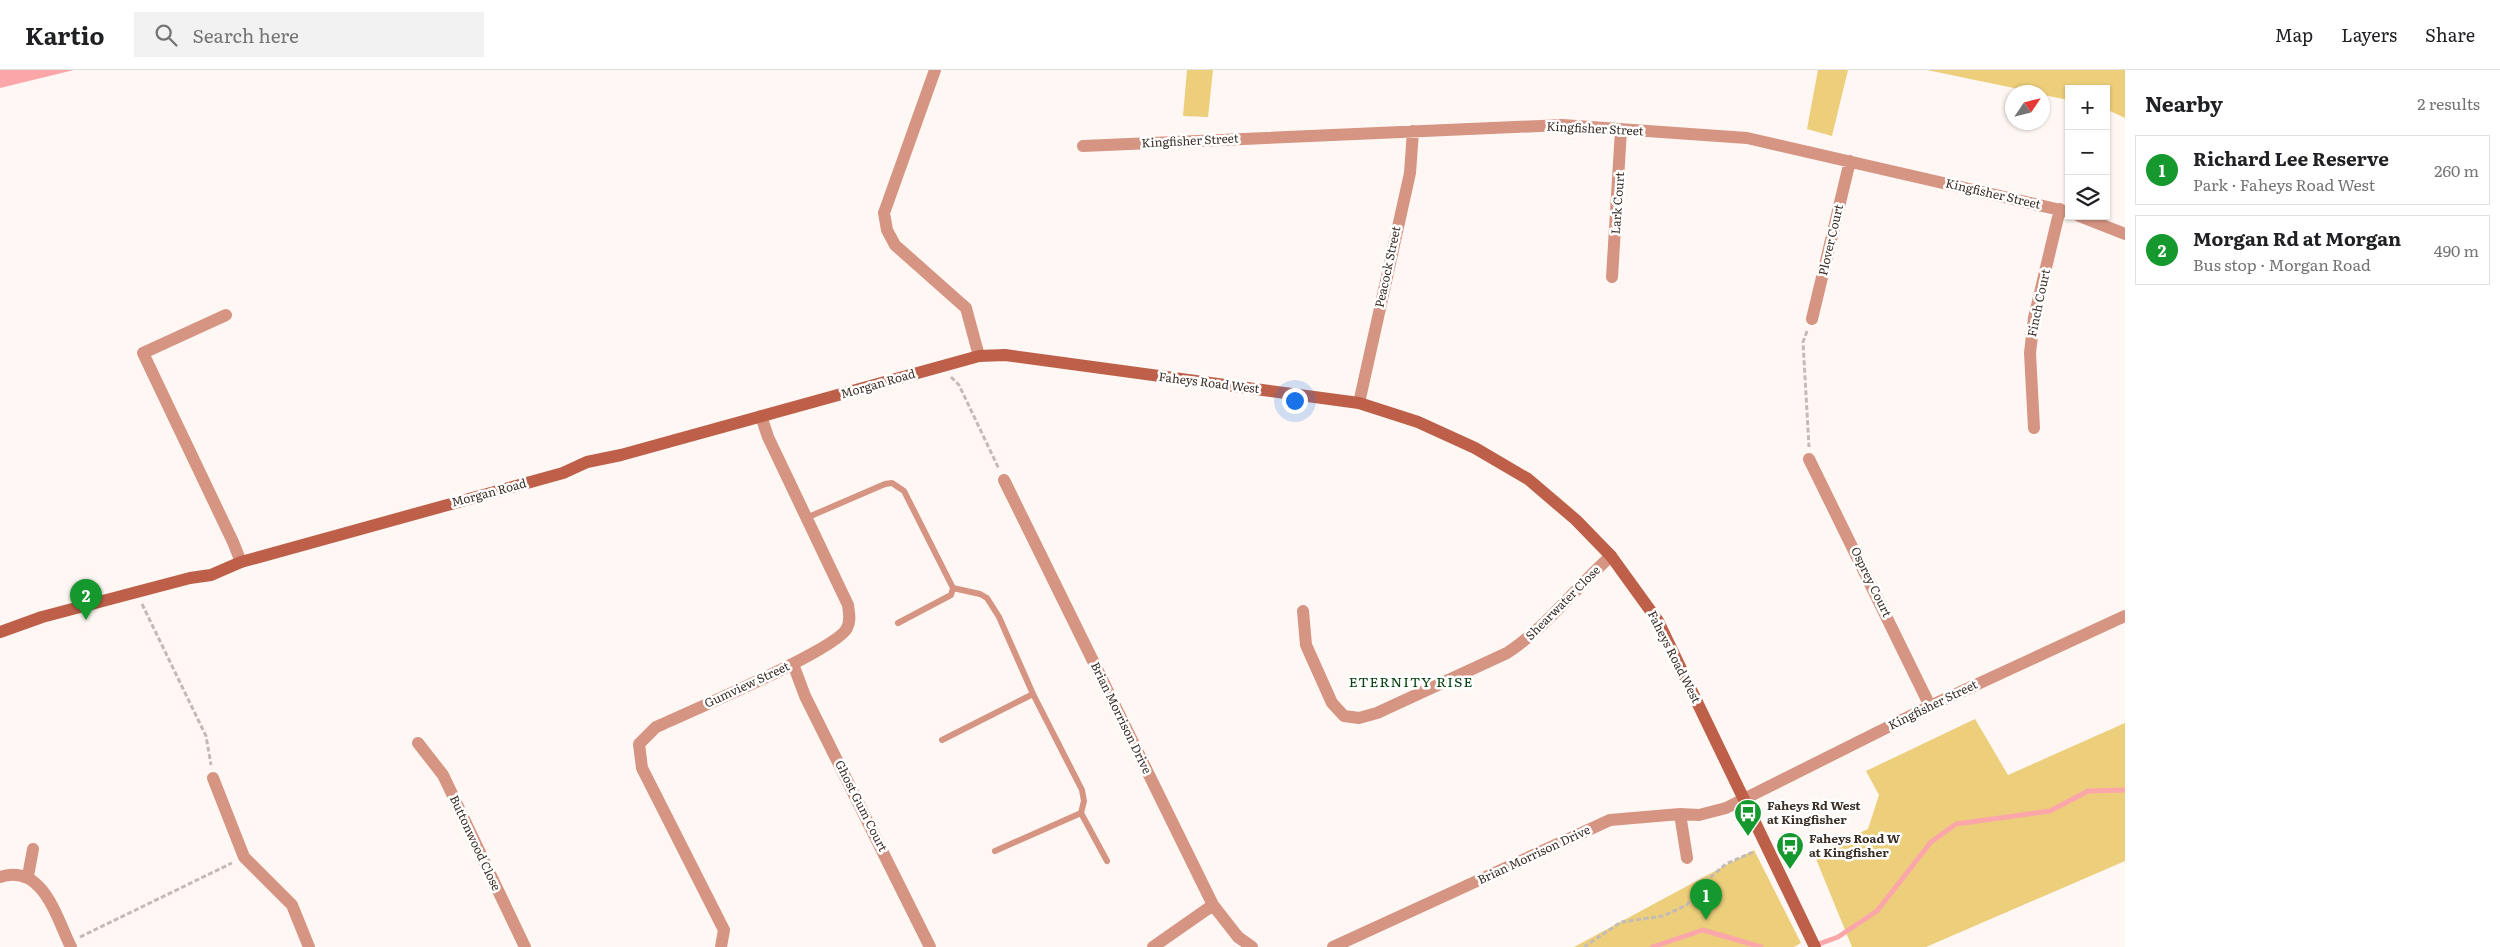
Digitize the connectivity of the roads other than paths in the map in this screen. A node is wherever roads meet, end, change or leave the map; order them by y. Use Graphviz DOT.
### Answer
graph roads {
  1 [pos="935,70"];
  2 [pos="1621,130"];
  3 [pos="1413,131"];
  4 [pos="1083,146"];
  5 [pos="1850,161"];
  6 [pos="2064,211"];
  7 [pos="2089,220"];
  8 [pos="2125,234"];
  9 [pos="1612,277"];
  10 [pos="226,315"];
  11 [pos="1812,319"];
  12 [pos="979,356"];
  13 [pos="1359,403"];
  14 [pos="761,416"];
  15 [pos="2034,428"];
  16 [pos="1809,459"];
  17 [pos="1004,480"];
  18 [pos="806,518"];
  19 [pos="1611,556"];
  20 [pos="241,562"];
  21 [pos="953,588"];
  22 [pos="1303,611"];
  23 [pos="2125,616"];
  24 [pos="898,623"];
  25 [pos="0,632"];
  26 [pos="793,664"];
  27 [pos="1033,694"];
  28 [pos="1930,706"];
  29 [pos="942,740"];
  30 [pos="418,744"];
  31 [pos="213,778"];
  32 [pos="1744,799"];
  33 [pos="1081,813"];
  34 [pos="1680,814"];
  35 [pos="33,849"];
  36 [pos="995,851"];
  37 [pos="1687,858"];
  38 [pos="1107,861"];
  39 [pos="28,876"];
  40 [pos="0,877"];
  41 [pos="1213,906"];
  42 [pos="70,945"];
  43 [pos="309,947"];
  44 [pos="525,947"];
  45 [pos="721,947"];
  46 [pos="930,947"];
  47 [pos="1153,947"];
  48 [pos="1252,947"];
  49 [pos="1333,947"];
  50 [pos="1816,947"];
  1 -- 12 [label="street"];
  2 -- 3 [label="street, Kingfisher Street"];
  2 -- 5 [label="street, Kingfisher Street"];
  2 -- 9 [label="street, Lark Court"];
  3 -- 4 [label="street, Kingfisher Street"];
  3 -- 13 [label="street, Peacock Street"];
  5 -- 6 [label="street, Kingfisher Street"];
  5 -- 11 [label="street, Plover Court"];
  6 -- 15 [label="street, Finch Court"];
  7 -- 8 [label="street"];
  10 -- 20 [label="street"];
  12 -- 13 [label="street, Faheys Road West"];
  12 -- 14 [label="street, Morgan Road"];
  13 -- 19 [label="street, Faheys Road West"];
  14 -- 18 [label="street, Gumview Street"];
  14 -- 20 [label="street, Morgan Road"];
  16 -- 28 [label="street, Osprey Court"];
  17 -- 41 [label="street, Brian Morrison Drive"];
  18 -- 21 [label="lane"];
  18 -- 26 [label="street, Gumview Street"];
  19 -- 22 [label="street, Shearwater Close"];
  19 -- 32 [label="street, Faheys Road West"];
  20 -- 25 [label="street, Morgan Road"];
  21 -- 24 [label="lane"];
  21 -- 27 [label="lane"];
  23 -- 28 [label="street, Kingfisher Street"];
  26 -- 45 [label="street, Gumview Street"];
  26 -- 46 [label="street, Ghost Gum Court"];
  27 -- 29 [label="lane"];
  27 -- 33 [label="lane"];
  28 -- 32 [label="street, Kingfisher Street"];
  30 -- 44 [label="street, Buttonwood Close"];
  31 -- 43 [label="street"];
  32 -- 34 [label="street, Brian Morrison Drive"];
  32 -- 50 [label="street, Faheys Road West"];
  33 -- 36 [label="lane"];
  33 -- 38 [label="lane"];
  34 -- 37 [label="street"];
  34 -- 49 [label="street, Brian Morrison Drive"];
  35 -- 39 [label="street"];
  39 -- 40 [label="street"];
  39 -- 42 [label="street"];
  41 -- 47 [label="street"];
  41 -- 48 [label="street, Brian Morrison Drive"];
}
